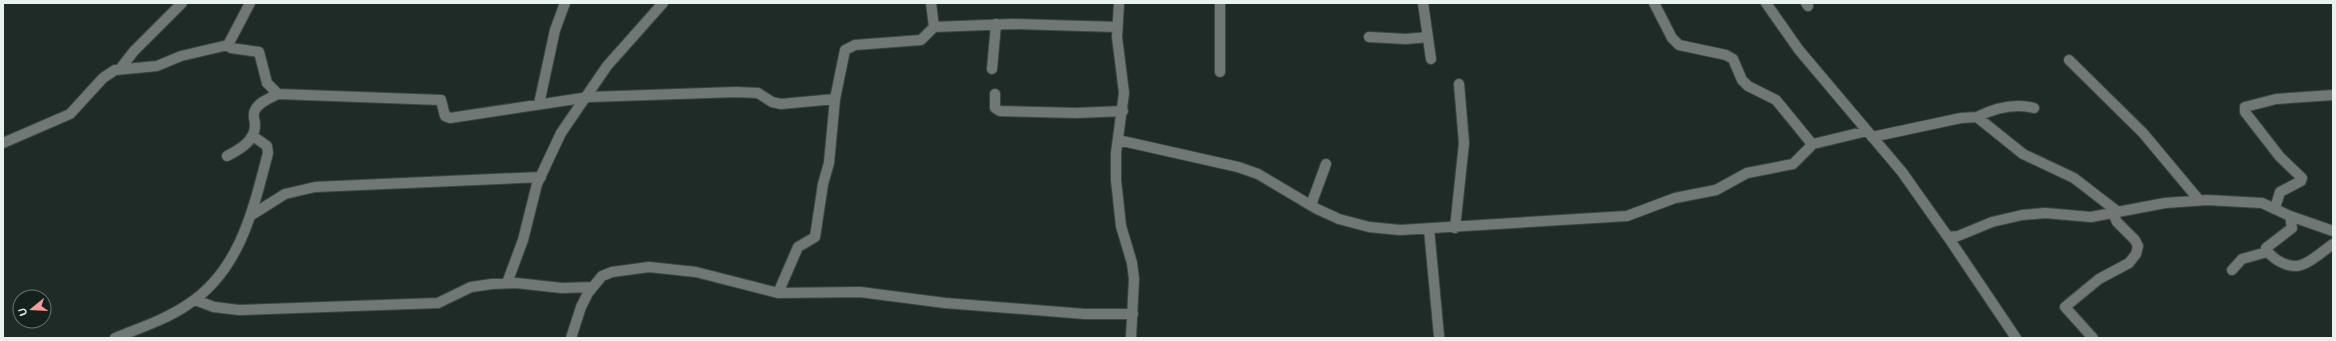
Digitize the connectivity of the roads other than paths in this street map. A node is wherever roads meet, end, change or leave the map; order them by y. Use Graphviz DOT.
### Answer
graph roads {
  1 [pos="182,3"];
  2 [pos="250,3"];
  3 [pos="565,3"];
  4 [pos="663,3"];
  5 [pos="931,3"];
  6 [pos="1119,3"];
  7 [pos="1220,3"];
  8 [pos="1423,3"];
  9 [pos="1654,3"];
  10 [pos="1766,3"];
  11 [pos="996,24"];
  12 [pos="934,27"];
  13 [pos="1117,27"];
  14 [pos="1369,37"];
  15 [pos="1428,37"];
  16 [pos="228,45"];
  17 [pos="1431,59"];
  18 [pos="2069,60"];
  19 [pos="120,69"];
  20 [pos="992,69"];
  21 [pos="1220,72"];
  22 [pos="1459,84"];
  23 [pos="278,94"];
  24 [pos="995,94"];
  25 [pos="2333,95"];
  26 [pos="582,98"];
  27 [pos="835,99"];
  28 [pos="539,104"];
  29 [pos="2034,108"];
  30 [pos="1123,111"];
  31 [pos="1977,118"];
  32 [pos="1869,134"];
  33 [pos="253,136"];
  34 [pos="1118,140"];
  35 [pos="3,143"];
  36 [pos="1812,144"];
  37 [pos="227,156"];
  38 [pos="1326,164"];
  39 [pos="541,177"];
  40 [pos="2199,200"];
  41 [pos="1311,205"];
  42 [pos="2275,208"];
  43 [pos="2116,212"];
  44 [pos="250,216"];
  45 [pos="2290,216"];
  46 [pos="1455,228"];
  47 [pos="1429,229"];
  48 [pos="2333,231"];
  49 [pos="1948,237"];
  50 [pos="2333,244"];
  51 [pos="2267,252"];
  52 [pos="2232,270"];
  53 [pos="507,283"];
  54 [pos="593,287"];
  55 [pos="778,293"];
  56 [pos="194,300"];
  57 [pos="1133,314"];
  58 [pos="1439,336"];
  59 [pos="115,338"];
  60 [pos="571,338"];
  61 [pos="1131,338"];
  62 [pos="2016,338"];
  63 [pos="2093,338"];
  1 -- 19 [label="street"];
  2 -- 16 [label="street"];
  3 -- 28 [label="street"];
  4 -- 26 [label="street"];
  5 -- 12 [label="street"];
  6 -- 13 [label="street"];
  7 -- 21 [label="street"];
  8 -- 15 [label="street"];
  9 -- 36 [label="street"];
  10 -- 32 [label="street"];
  11 -- 12 [label="street"];
  11 -- 13 [label="street"];
  11 -- 20 [label="street"];
  12 -- 27 [label="street"];
  13 -- 30 [label="street"];
  14 -- 15 [label="street"];
  15 -- 17 [label="street"];
  16 -- 19 [label="street"];
  16 -- 23 [label="street"];
  18 -- 40 [label="street"];
  19 -- 35 [label="street"];
  22 -- 46 [label="street"];
  23 -- 28 [label="street"];
  23 -- 33 [label="street"];
  24 -- 30 [label="street"];
  25 -- 42 [label="street"];
  26 -- 27 [label="street"];
  26 -- 28 [label="street"];
  26 -- 39 [label="street"];
  27 -- 55 [label="street"];
  29 -- 31 [label="street"];
  30 -- 34 [label="street"];
  31 -- 32 [label="street"];
  31 -- 43 [label="street"];
  32 -- 36 [label="street"];
  32 -- 49 [label="street"];
  33 -- 37 [label="street"];
  33 -- 44 [label="street"];
  34 -- 41 [label="street"];
  34 -- 57 [label="street"];
  36 -- 46 [label="street"];
  38 -- 41 [label="street"];
  39 -- 44 [label="street"];
  39 -- 53 [label="street"];
  40 -- 42 [label="street"];
  40 -- 43 [label="street"];
  41 -- 47 [label="street"];
  42 -- 45 [label="street"];
  43 -- 49 [label="street"];
  43 -- 63 [label="street"];
  44 -- 56 [label="street"];
  45 -- 48 [label="street"];
  45 -- 51 [label="street"];
  46 -- 47 [label="street"];
  47 -- 58 [label="street"];
  49 -- 62 [label="street"];
  50 -- 51 [label="street"];
  51 -- 52 [label="street"];
  53 -- 54 [label="street"];
  53 -- 56 [label="street"];
  54 -- 55 [label="street"];
  54 -- 60 [label="street"];
  55 -- 57 [label="street"];
  56 -- 59 [label="street"];
  57 -- 61 [label="street"];
}
